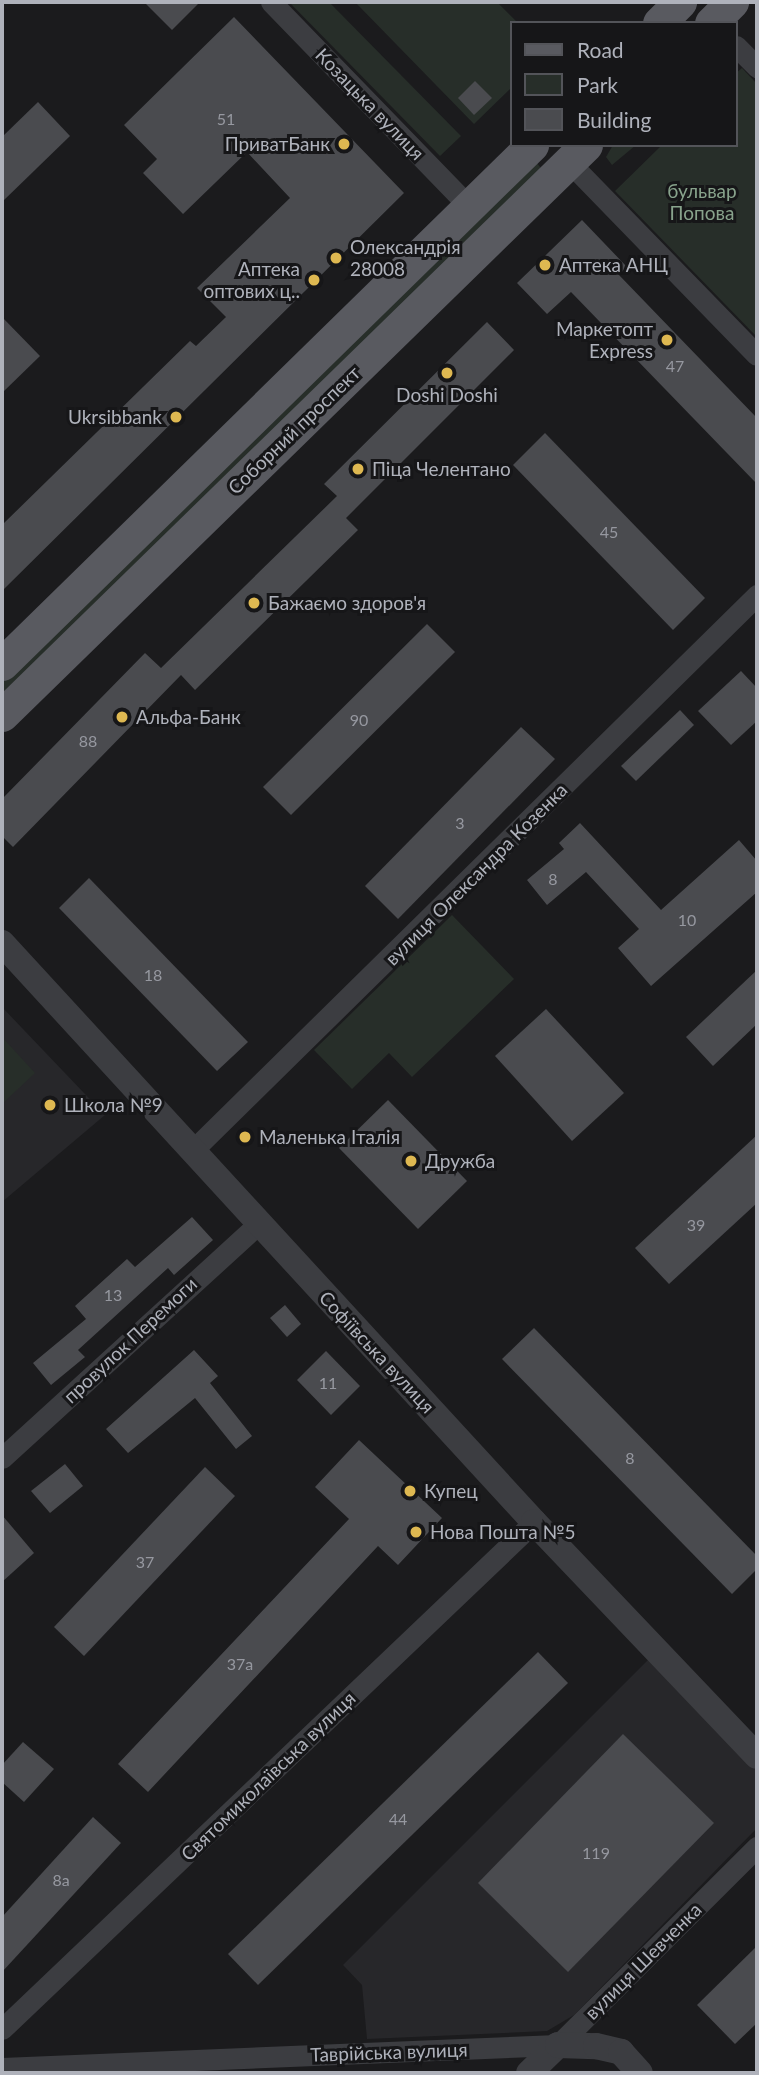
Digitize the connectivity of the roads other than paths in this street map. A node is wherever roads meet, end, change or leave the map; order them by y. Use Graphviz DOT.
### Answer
graph roads {
  1 [pos="271,2"];
  2 [pos="680,2"];
  3 [pos="661,21"];
  4 [pos="738,48"];
  5 [pos="757,67"];
  6 [pos="529,147"];
  7 [pos="569,151"];
  8 [pos="469,206"];
  9 [pos="757,355"];
  10 [pos="757,595"];
  11 [pos="2,664"];
  12 [pos="2,715"];
  13 [pos="2,943"];
  14 [pos="192,1151"];
  15 [pos="259,1223"];
  16 [pos="2,1458"];
  17 [pos="534,1522"];
  18 [pos="757,1756"];
  19 [pos="757,1847"];
  20 [pos="2,2029"];
  21 [pos="558,2045"];
  22 [pos="2,2068"];
  23 [pos="529,2073"];
  24 [pos="640,2073"];
  1 -- 8 [label="street, Козацька вулиця"];
  2 -- 3 [label="main road"];
  4 -- 5 [label="street"];
  6 -- 8 [label="main road, Соборний проспект"];
  7 -- 9 [label="street"];
  7 -- 12 [label="main road, Соборний проспект"];
  8 -- 11 [label="main road, Соборний проспект"];
  10 -- 14 [label="street, вулиця Олександра Козенка"];
  13 -- 14 [label="street, Софіївська вулиця"];
  14 -- 15 [label="street, Софіївська вулиця"];
  15 -- 16 [label="street, провулок Перемоги"];
  15 -- 17 [label="street, Софіївська вулиця"];
  17 -- 18 [label="street, Софіївська вулиця"];
  17 -- 20 [label="street, Святомиколаївська вулиця"];
  19 -- 21 [label="street, вулиця Шевченка"];
  21 -- 22 [label="street, Таврійська вулиця"];
  21 -- 23 [label="street, вулиця Шевченка"];
  21 -- 24 [label="street, Таврійська вулиця"];
}
